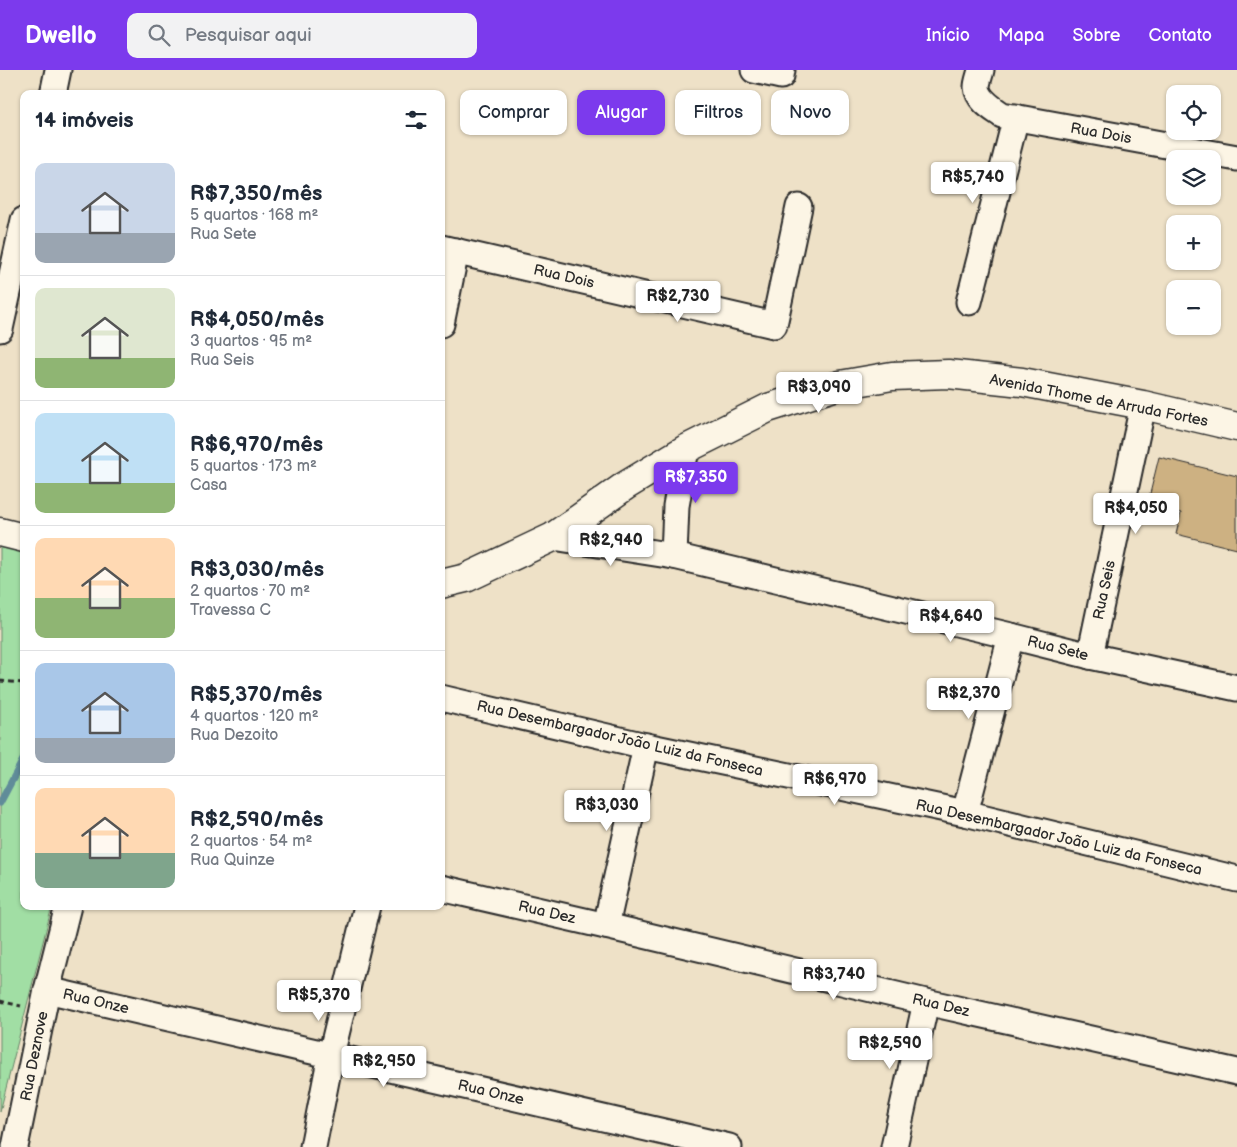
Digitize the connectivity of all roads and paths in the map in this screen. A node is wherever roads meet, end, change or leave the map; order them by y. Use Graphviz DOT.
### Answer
graph roads {
  1 [pos="58,70"];
  2 [pos="754,70"];
  3 [pos="782,73"];
  4 [pos="979,79"];
  5 [pos="53,90"];
  6 [pos="1016,117"];
  7 [pos="1237,158"];
  8 [pos="799,207"];
  9 [pos="20,238"];
  10 [pos="449,250"];
  11 [pos="445,287"];
  12 [pos="969,302"];
  13 [pos="0,329"];
  14 [pos="1143,405"];
  15 [pos="1237,428"];
  16 [pos="686,449"];
  17 [pos="0,532"];
  18 [pos="20,537"];
  19 [pos="553,537"];
  20 [pos="674,556"];
  21 [pos="445,583"];
  22 [pos="1011,636"];
  23 [pos="1090,656"];
  24 [pos="0,680"];
  25 [pos="20,682"];
  26 [pos="1237,688"];
  27 [pos="445,699"];
  28 [pos="646,746"];
  29 [pos="965,813"];
  30 [pos="1237,879"];
  31 [pos="445,889"];
  32 [pos="67,910"];
  33 [pos="366,910"];
  34 [pos="606,926"];
  35 [pos="47,990"];
  36 [pos="926,1002"];
  37 [pos="331,1055"];
  38 [pos="1237,1072"];
  39 [pos="16,1147"];
  40 [pos="313,1147"];
  41 [pos="729,1147"];
  42 [pos="894,1147"];
  1 -- 5 [label="street"];
  2 -- 3 [label="street"];
  4 -- 6 [label="street, Rua Dois"];
  6 -- 7 [label="street, Rua Dois"];
  6 -- 12 [label="street"];
  8 -- 10 [label="street, Rua Dois"];
  9 -- 13 [label="street"];
  10 -- 11 [label="street"];
  14 -- 15 [label="main road, Avenida Thome de Arruda Fortes"];
  14 -- 16 [label="main road, Avenida Thome de Arruda Fortes"];
  14 -- 23 [label="street, Rua Seis"];
  16 -- 19 [label="main road, Avenida Thome de Arruda Fortes"];
  16 -- 20 [label="street"];
  17 -- 18 [label="main road"];
  19 -- 20 [label="street, Rua Sete"];
  19 -- 21 [label="main road, Avenida Thome de Arruda Fortes"];
  20 -- 22 [label="street, Rua Sete"];
  22 -- 23 [label="street, Rua Sete"];
  22 -- 29 [label="street"];
  23 -- 26 [label="street, Rua Sete"];
  24 -- 25 [label="path"];
  27 -- 28 [label="street, Rua Desembargador João Luiz da Fonseca"];
  28 -- 29 [label="street, Rua Desembargador João Luiz da Fonseca"];
  28 -- 34 [label="street"];
  29 -- 30 [label="street, Rua Desembargador João Luiz da Fonseca"];
  31 -- 34 [label="street, Rua Dez"];
  32 -- 35 [label="street, Rua Deznove"];
  33 -- 37 [label="street"];
  34 -- 36 [label="street, Rua Dez"];
  35 -- 37 [label="street, Rua Onze"];
  35 -- 39 [label="street, Rua Deznove"];
  36 -- 38 [label="street, Rua Dez"];
  36 -- 42 [label="street"];
  37 -- 40 [label="street"];
  37 -- 41 [label="street, Rua Onze"];
}
